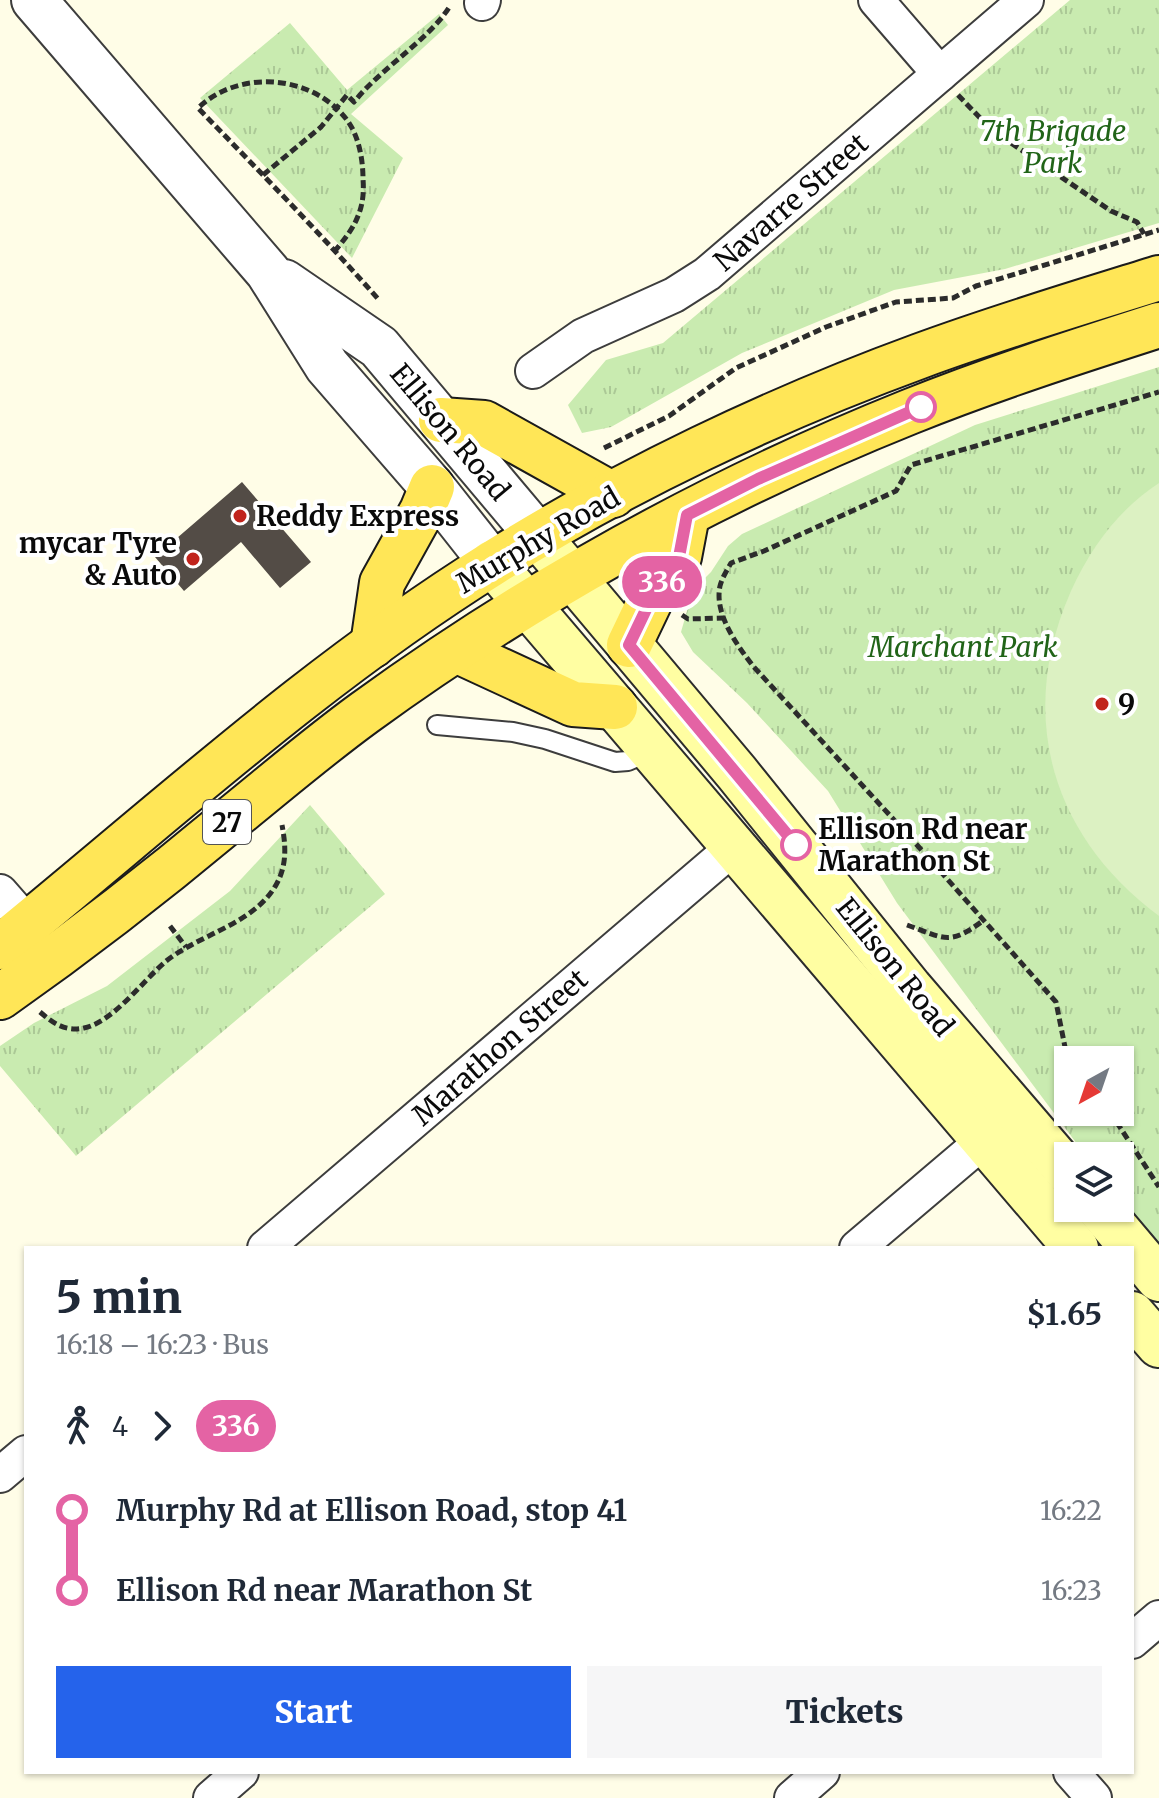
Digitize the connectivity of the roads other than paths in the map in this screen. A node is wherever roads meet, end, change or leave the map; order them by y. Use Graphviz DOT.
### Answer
graph roads {
  1 [pos="34,0"];
  2 [pos="876,0"];
  3 [pos="1026,0"];
  4 [pos="940,74"];
  5 [pos="268,272"];
  6 [pos="1159,278"];
  7 [pos="1159,325"];
  8 [pos="533,371"];
  9 [pos="441,420"];
  10 [pos="432,487"];
  11 [pos="613,495"];
  12 [pos="687,515"];
  13 [pos="538,536"];
  14 [pos="492,563"];
  15 [pos="572,577"];
  16 [pos="527,605"];
  17 [pos="373,645"];
  18 [pos="629,645"];
  19 [pos="456,650"];
  20 [pos="615,707"];
  21 [pos="437,725"];
  22 [pos="652,751"];
  23 [pos="734,847"];
  24 [pos="0,892"];
  25 [pos="14,936"];
  26 [pos="18,1002"];
  27 [pos="1017,1112"];
  28 [pos="984,1140"];
  29 [pos="1054,1156"];
  30 [pos="1111,1222"];
  31 [pos="267,1246"];
  32 [pos="859,1246"];
  33 [pos="1074,1246"];
  34 [pos="1131,1246"];
  35 [pos="1134,1249"];
  36 [pos="1159,1279"];
  37 [pos="1134,1316"];
  38 [pos="1159,1345"];
  39 [pos="24,1455"];
  40 [pos="0,1475"];
  41 [pos="1159,1618"];
  42 [pos="1134,1639"];
  43 [pos="239,1774"];
  44 [pos="820,1774"];
  45 [pos="1073,1774"];
  46 [pos="211,1798"];
  47 [pos="792,1798"];
  48 [pos="1094,1798"];
  1 -- 5 [label="street, Ellison Road"];
  2 -- 4 [label="street"];
  3 -- 4 [label="street, Navarre Street"];
  4 -- 8 [label="street, Navarre Street"];
  5 -- 9 [label="street, Ellison Road"];
  5 -- 10 [label="street, Ellison Road"];
  6 -- 11 [label="main road, Murphy Road"];
  7 -- 12 [label="main road, Murphy Road"];
  9 -- 11 [label="main road"];
  9 -- 13 [label="street, Ellison Road"];
  10 -- 14 [label="street, Ellison Road"];
  10 -- 17 [label="main road"];
  11 -- 13 [label="main road, Murphy Road"];
  12 -- 15 [label="main road, Murphy Road"];
  12 -- 18 [label="main road"];
  13 -- 14 [label="main road, Murphy Road / 27"];
  13 -- 15 [label="main road, Ellison Road"];
  14 -- 16 [label="main road, Ellison Road"];
  14 -- 17 [label="main road, Murphy Road / 27"];
  15 -- 16 [label="main road, Murphy Road / 27"];
  15 -- 18 [label="main road, Ellison Road"];
  16 -- 19 [label="main road, Murphy Road / 27"];
  16 -- 20 [label="main road, Ellison Road"];
  17 -- 25 [label="main road, Murphy Road / 27"];
  18 -- 27 [label="main road, Ellison Road"];
  19 -- 20 [label="main road"];
  19 -- 26 [label="main road, Murphy Road / 27"];
  20 -- 22 [label="main road, Ellison Road"];
  21 -- 22 [label="lane"];
  22 -- 23 [label="main road, Ellison Road"];
  23 -- 28 [label="main road, Ellison Road"];
  23 -- 31 [label="street, Marathon Street"];
  24 -- 25 [label="street"];
  27 -- 28 [label="street"];
  27 -- 29 [label="main road, Ellison Road"];
  28 -- 32 [label="street"];
  28 -- 33 [label="main road, Ellison Road"];
  30 -- 34 [label="main road"];
  35 -- 36 [label="main road"];
  37 -- 38 [label="main road"];
  39 -- 40 [label="street"];
  41 -- 42 [label="street"];
  43 -- 46 [label="street"];
  44 -- 47 [label="street"];
  45 -- 48 [label="street"];
}
